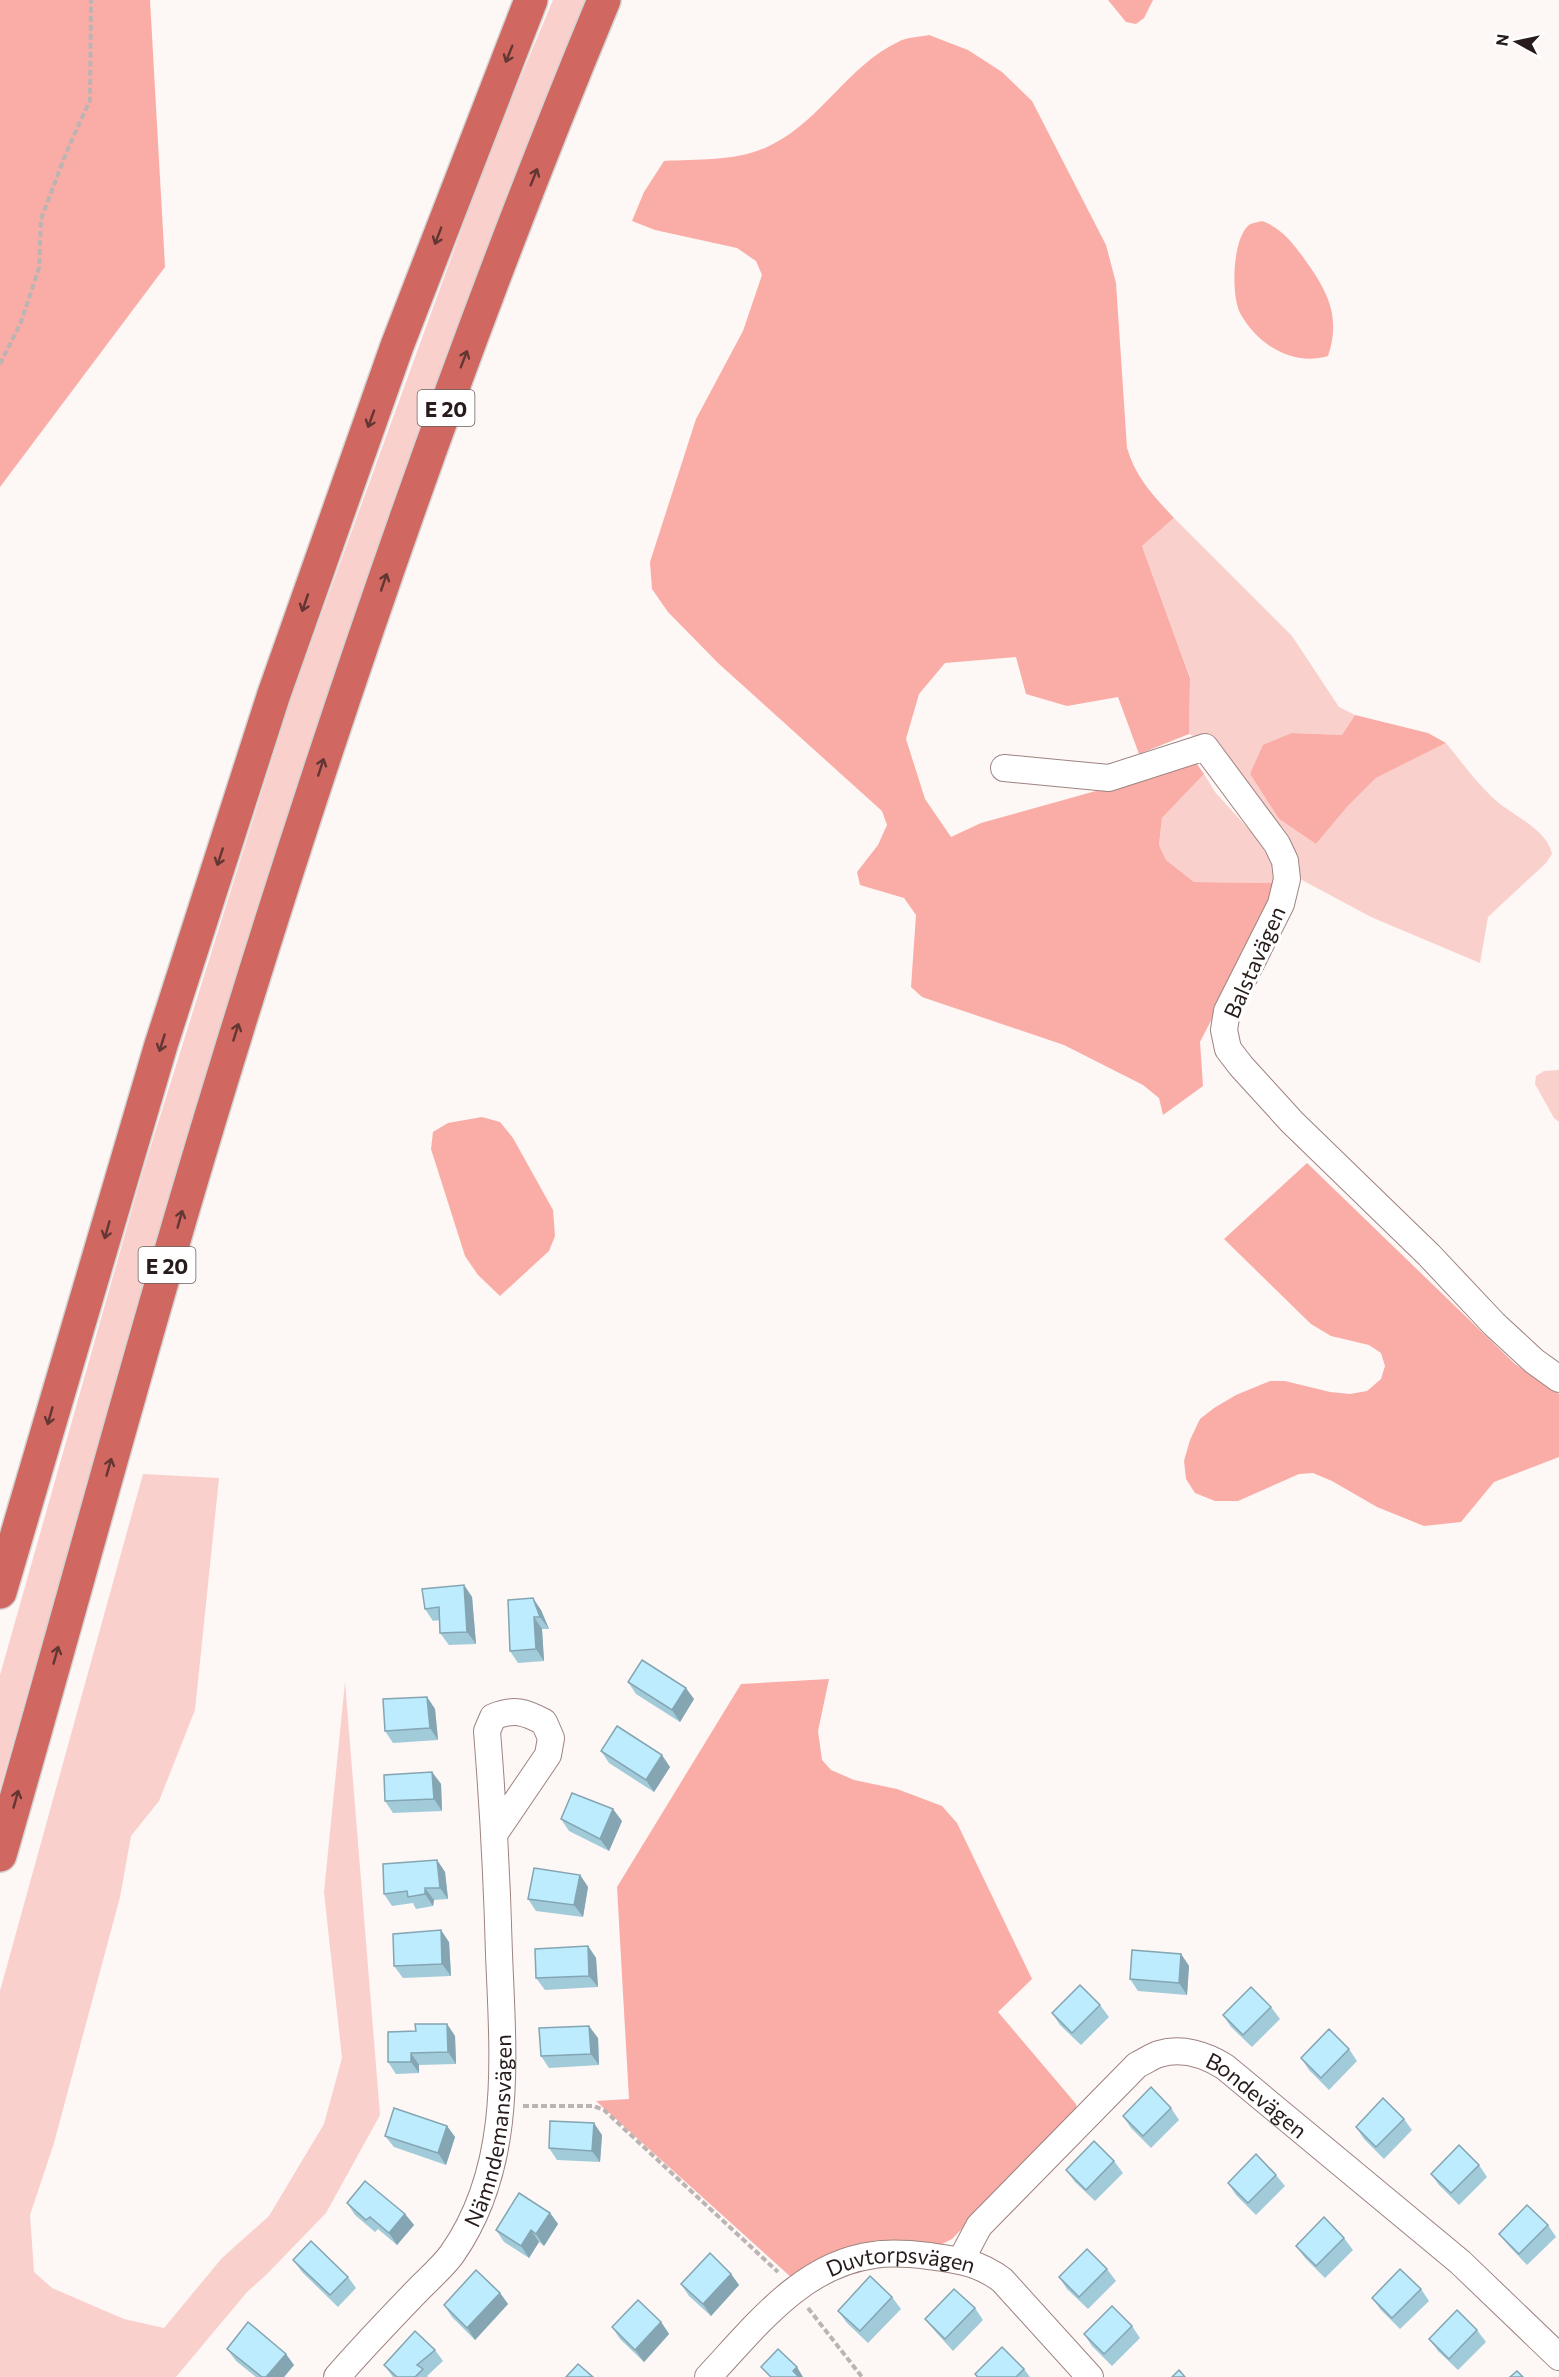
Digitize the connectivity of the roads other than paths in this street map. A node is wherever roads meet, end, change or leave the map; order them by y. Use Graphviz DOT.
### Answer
graph roads {
  1 [pos="531,0"];
  2 [pos="604,0"];
  3 [pos="1004,768"];
  4 [pos="1559,1379"];
  5 [pos="0,1592"];
  6 [pos="495,1833"];
  7 [pos="0,1856"];
  8 [pos="961,2260"];
  9 [pos="1559,2357"];
  10 [pos="337,2377"];
  11 [pos="708,2377"];
  12 [pos="1090,2377"];
  1 -- 5 [label="highway, one-way"];
  7 -- 2 [label="highway, E 20, one-way"];
  3 -- 4 [label="street, Balstavägen"];
  6 -- 10 [label="street, Nämndemansvägen"];
  8 -- 9 [label="street, Bondevägen"];
  8 -- 11 [label="street, Duvtorpsvägen"];
  8 -- 12 [label="street, Duvtorpsvägen"];
}
